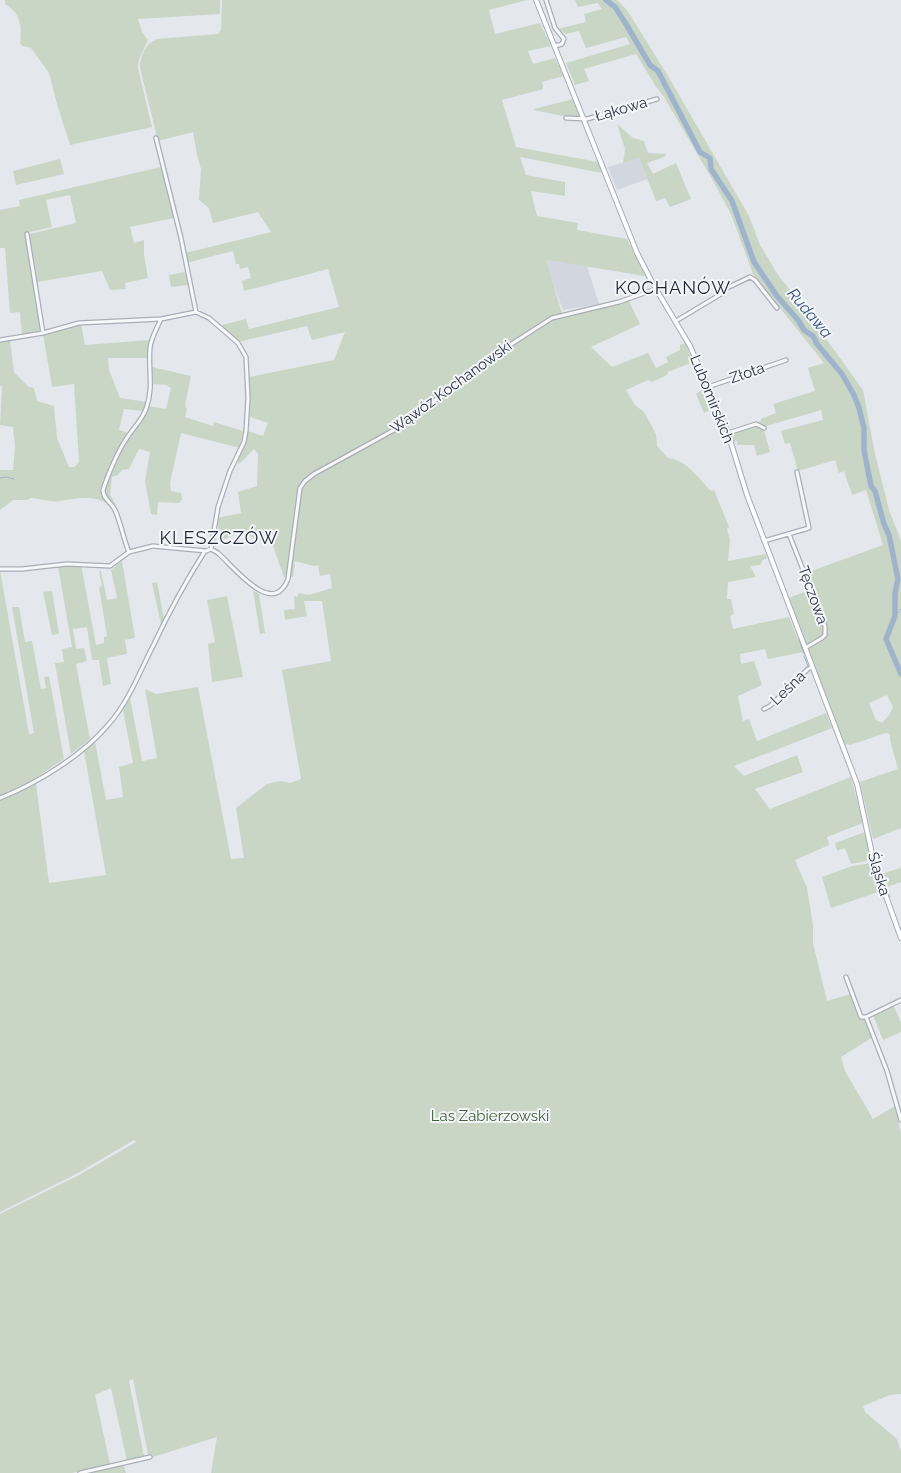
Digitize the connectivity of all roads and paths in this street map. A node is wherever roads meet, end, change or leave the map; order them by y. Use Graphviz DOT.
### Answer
graph roads {
  1 [pos="536,0"];
  2 [pos="546,0"];
  3 [pos="555,46"];
  4 [pos="657,99"];
  5 [pos="566,118"];
  6 [pos="584,119"];
  7 [pos="156,138"];
  8 [pos="27,234"];
  9 [pos="656,289"];
  10 [pos="777,308"];
  11 [pos="196,312"];
  12 [pos="161,319"];
  13 [pos="676,321"];
  14 [pos="43,333"];
  15 [pos="0,340"];
  16 [pos="786,360"];
  17 [pos="708,387"];
  18 [pos="764,428"];
  19 [pos="728,433"];
  20 [pos="797,472"];
  21 [pos="789,534"];
  22 [pos="764,541"];
  23 [pos="212,549"];
  24 [pos="206,551"];
  25 [pos="130,552"];
  26 [pos="0,569"];
  27 [pos="805,648"];
  28 [pos="812,667"];
  29 [pos="764,709"];
  30 [pos="0,798"];
  31 [pos="862,808"];
  32 [pos="901,938"];
  33 [pos="846,977"];
  34 [pos="901,1000"];
  35 [pos="866,1017"];
  36 [pos="901,1120"];
  37 [pos="150,1457"];
  38 [pos="80,1473"];
  1 -- 3 [label="main road, Lubomirskich"];
  2 -- 3 [label="street"];
  3 -- 6 [label="main road, Lubomirskich"];
  4 -- 6 [label="street, Łąkowa"];
  5 -- 6 [label="street, Łąkowa"];
  6 -- 9 [label="main road, Lubomirskich"];
  7 -- 11 [label="street"];
  8 -- 14 [label="street"];
  9 -- 13 [label="main road, Lubomirskich"];
  9 -- 23 [label="street, Wąwóz Kochanowski"];
  10 -- 13 [label="street"];
  11 -- 12 [label="street"];
  11 -- 23 [label="street"];
  12 -- 14 [label="street"];
  12 -- 25 [label="street"];
  13 -- 17 [label="main road, Lubomirskich"];
  14 -- 15 [label="street"];
  16 -- 17 [label="street, Złota"];
  17 -- 19 [label="main road, Lubomirskich"];
  18 -- 19 [label="street"];
  19 -- 22 [label="main road, Lubomirskich"];
  20 -- 21 [label="street"];
  21 -- 22 [label="street"];
  21 -- 27 [label="street, Tęczowa"];
  22 -- 27 [label="main road, Lubomirskich"];
  23 -- 24 [label="street"];
  24 -- 25 [label="street"];
  24 -- 30 [label="street"];
  25 -- 26 [label="street"];
  27 -- 28 [label="main road, Lubomirskich"];
  28 -- 29 [label="street, Leśna"];
  28 -- 31 [label="main road, Lubomirskich"];
  31 -- 32 [label="main road, Śląska"];
  33 -- 35 [label="street"];
  34 -- 35 [label="street"];
  35 -- 36 [label="street"];
  37 -- 38 [label="street"];
}
